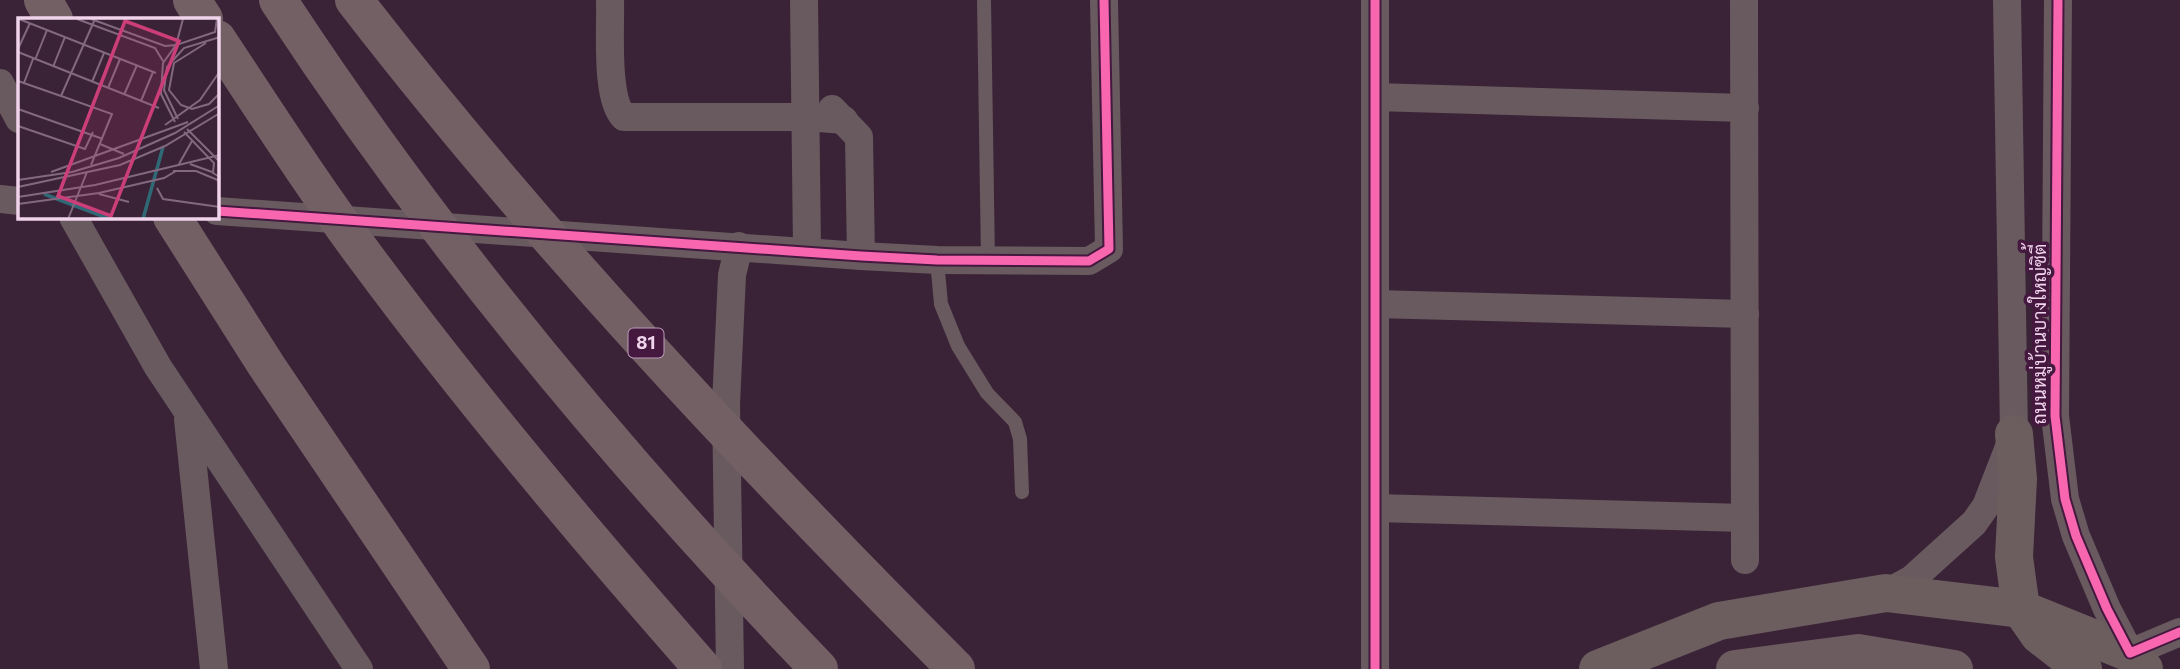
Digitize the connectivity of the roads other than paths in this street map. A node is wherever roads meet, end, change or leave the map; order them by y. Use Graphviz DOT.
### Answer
graph roads {
  1 [pos="43,0"];
  2 [pos="192,0"];
  3 [pos="278,0"];
  4 [pos="354,0"];
  5 [pos="610,0"];
  6 [pos="804,0"];
  7 [pos="984,0"];
  8 [pos="1104,0"];
  9 [pos="1375,0"];
  10 [pos="1744,0"];
  11 [pos="2007,0"];
  12 [pos="2059,0"];
  13 [pos="53,18"];
  14 [pos="203,18"];
  15 [pos="219,42"];
  16 [pos="0,83"];
  17 [pos="806,86"];
  18 [pos="1375,97"];
  19 [pos="1745,108"];
  20 [pos="18,116"];
  21 [pos="807,117"];
  22 [pos="844,120"];
  23 [pos="0,199"];
  24 [pos="18,201"];
  25 [pos="219,211"];
  26 [pos="74,219"];
  27 [pos="173,219"];
  28 [pos="738,246"];
  29 [pos="807,250"];
  30 [pos="861,256"];
  31 [pos="937,260"];
  32 [pos="988,261"];
  33 [pos="1375,304"];
  34 [pos="1745,314"];
  35 [pos="187,413"];
  36 [pos="2014,434"];
  37 [pos="1022,492"];
  38 [pos="1375,508"];
  39 [pos="1745,518"];
  40 [pos="1745,560"];
  41 [pos="1886,593"];
  42 [pos="2021,609"];
  43 [pos="2180,632"];
  44 [pos="2137,661"];
  45 [pos="214,669"];
  46 [pos="359,669"];
  47 [pos="471,669"];
  48 [pos="703,669"];
  49 [pos="730,669"];
  50 [pos="819,669"];
  51 [pos="956,669"];
  52 [pos="1375,669"];
  53 [pos="1598,669"];
  54 [pos="1735,669"];
  55 [pos="1954,669"];
  56 [pos="2082,669"];
  1 -- 13 [label="highway"];
  2 -- 14 [label="highway"];
  3 -- 50 [label="highway"];
  4 -- 51 [label="highway, 81"];
  5 -- 21 [label="street"];
  6 -- 17 [label="street"];
  7 -- 32 [label="lane"];
  8 -- 32 [label="street"];
  9 -- 18 [label="street"];
  10 -- 19 [label="street"];
  11 -- 36 [label="street, ถนนหมู่บ้านบางใหญ่ซิตี้"];
  12 -- 44 [label="street, ถนนหมู่บ้านบางใหญ่ซิตี้"];
  15 -- 48 [label="highway"];
  16 -- 20 [label="street"];
  17 -- 21 [label="street"];
  17 -- 22 [label="street"];
  18 -- 19 [label="street"];
  18 -- 33 [label="street"];
  19 -- 34 [label="street"];
  21 -- 22 [label="street"];
  21 -- 29 [label="street"];
  22 -- 30 [label="street"];
  23 -- 24 [label="street"];
  25 -- 28 [label="street"];
  26 -- 35 [label="street"];
  27 -- 47 [label="highway"];
  28 -- 29 [label="street"];
  28 -- 49 [label="street"];
  29 -- 30 [label="street"];
  30 -- 31 [label="street"];
  31 -- 32 [label="street"];
  31 -- 37 [label="lane"];
  33 -- 34 [label="street"];
  33 -- 38 [label="street"];
  34 -- 39 [label="street"];
  35 -- 45 [label="street"];
  35 -- 46 [label="street"];
  36 -- 41 [label="street, ถนนหมู่บ้านบางใหญ่ซิตี้"];
  36 -- 42 [label="main road"];
  38 -- 39 [label="street"];
  38 -- 52 [label="street"];
  39 -- 40 [label="street"];
  41 -- 42 [label="main road"];
  41 -- 53 [label="main road"];
  42 -- 44 [label="main road"];
  42 -- 56 [label="main road"];
  43 -- 44 [label="street"];
  54 -- 55 [label="main road"];
}
